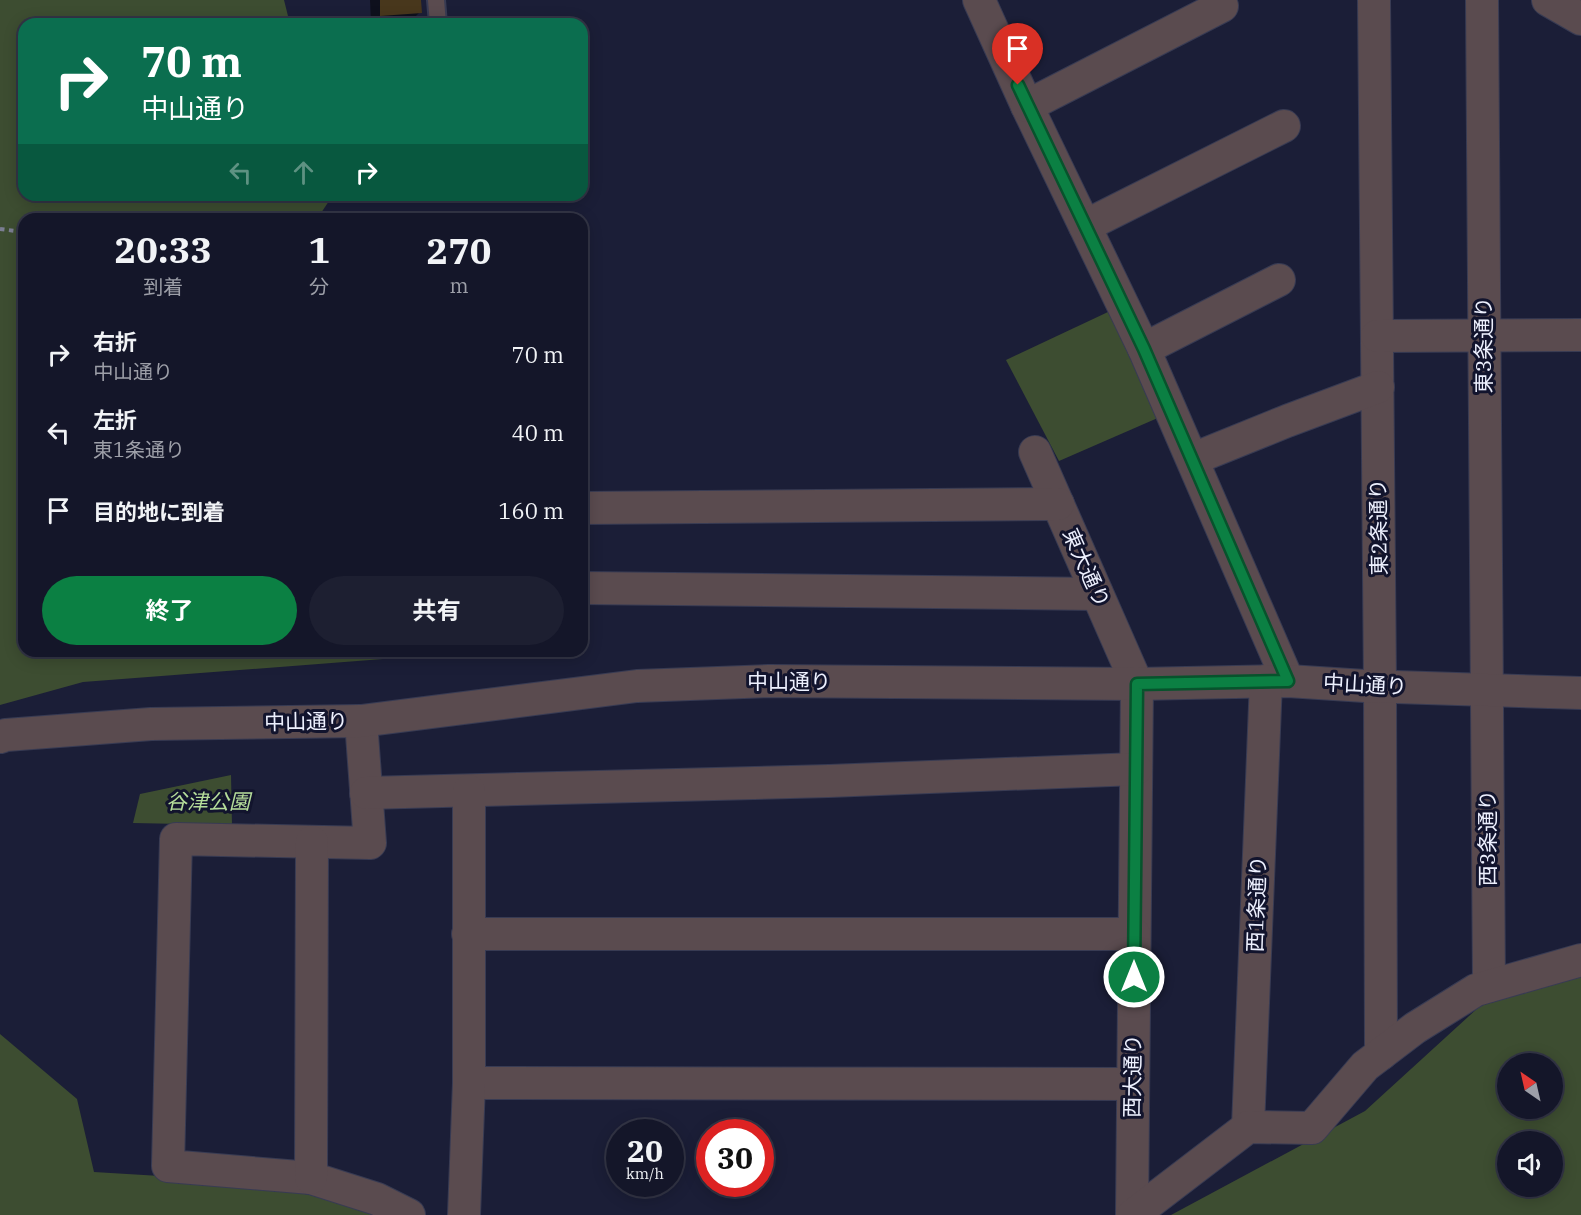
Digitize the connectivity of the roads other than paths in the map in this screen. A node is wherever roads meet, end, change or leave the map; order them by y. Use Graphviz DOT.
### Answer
graph roads {
  1 [pos="436,0"];
  2 [pos="1374,0"];
  3 [pos="1482,0"];
  4 [pos="1548,0"];
  5 [pos="978,1"];
  6 [pos="1222,6"];
  7 [pos="438,18"];
  8 [pos="1581,19"];
  9 [pos="1028,106"];
  10 [pos="1284,126"];
  11 [pos="1085,226"];
  12 [pos="1279,280"];
  13 [pos="1581,335"];
  14 [pos="1377,336"];
  15 [pos="1484,336"];
  16 [pos="1144,349"];
  17 [pos="1378,387"];
  18 [pos="1035,453"];
  19 [pos="1193,459"];
  20 [pos="1058,504"];
  21 [pos="588,508"];
  22 [pos="588,588"];
  23 [pos="1097,594"];
  24 [pos="1277,681"];
  25 [pos="1137,684"];
  26 [pos="1380,686"];
  27 [pos="1487,689"];
  28 [pos="1581,693"];
  29 [pos="361,722"];
  30 [pos="0,737"];
  31 [pos="1136,769"];
  32 [pos="469,791"];
  33 [pos="366,793"];
  34 [pos="312,842"];
  35 [pos="468,934"];
  36 [pos="1134,934"];
  37 [pos="1581,960"];
  38 [pos="1489,986"];
  39 [pos="1381,1054"];
  40 [pos="470,1083"];
  41 [pos="1133,1084"];
  42 [pos="1248,1127"];
  43 [pos="311,1178"];
  44 [pos="409,1215"];
  45 [pos="464,1215"];
  46 [pos="1132,1215"];
  1 -- 7 [label="lane"];
  2 -- 14 [label="street, 東2条通り"];
  3 -- 15 [label="street, 東3条通り"];
  4 -- 8 [label="street"];
  5 -- 9 [label="street"];
  6 -- 9 [label="street"];
  9 -- 11 [label="street"];
  10 -- 11 [label="street"];
  11 -- 16 [label="street"];
  12 -- 16 [label="street"];
  13 -- 15 [label="street"];
  14 -- 15 [label="street"];
  14 -- 17 [label="street, 東2条通り"];
  15 -- 27 [label="street, 東3条通り"];
  16 -- 19 [label="street"];
  17 -- 19 [label="street"];
  17 -- 26 [label="street, 東2条通り"];
  18 -- 20 [label="street, 東大通り"];
  19 -- 24 [label="street"];
  20 -- 21 [label="street"];
  20 -- 23 [label="street, 東大通り"];
  22 -- 23 [label="street"];
  23 -- 25 [label="street, 東大通り"];
  24 -- 25 [label="street, 中山通り"];
  24 -- 26 [label="street, 中山通り"];
  24 -- 42 [label="street, 西1条通り"];
  25 -- 29 [label="street, 中山通り"];
  25 -- 31 [label="street, 西大通り"];
  26 -- 27 [label="street, 中山通り"];
  26 -- 39 [label="street, 東2条通り"];
  27 -- 28 [label="street, 中山通り"];
  27 -- 38 [label="street, 西3条通り"];
  29 -- 30 [label="street, 中山通り"];
  29 -- 33 [label="street"];
  31 -- 32 [label="street"];
  31 -- 36 [label="street, 西大通り"];
  32 -- 33 [label="street"];
  32 -- 35 [label="street"];
  33 -- 34 [label="street"];
  34 -- 43 [label="street"];
  34 -- 43 [label="street"];
  35 -- 36 [label="street"];
  35 -- 40 [label="street"];
  36 -- 41 [label="street, 西大通り"];
  37 -- 38 [label="street"];
  38 -- 39 [label="street"];
  39 -- 42 [label="street"];
  40 -- 41 [label="street"];
  40 -- 45 [label="street"];
  41 -- 46 [label="street, 西大通り"];
  42 -- 46 [label="street"];
  43 -- 44 [label="street"];
}
